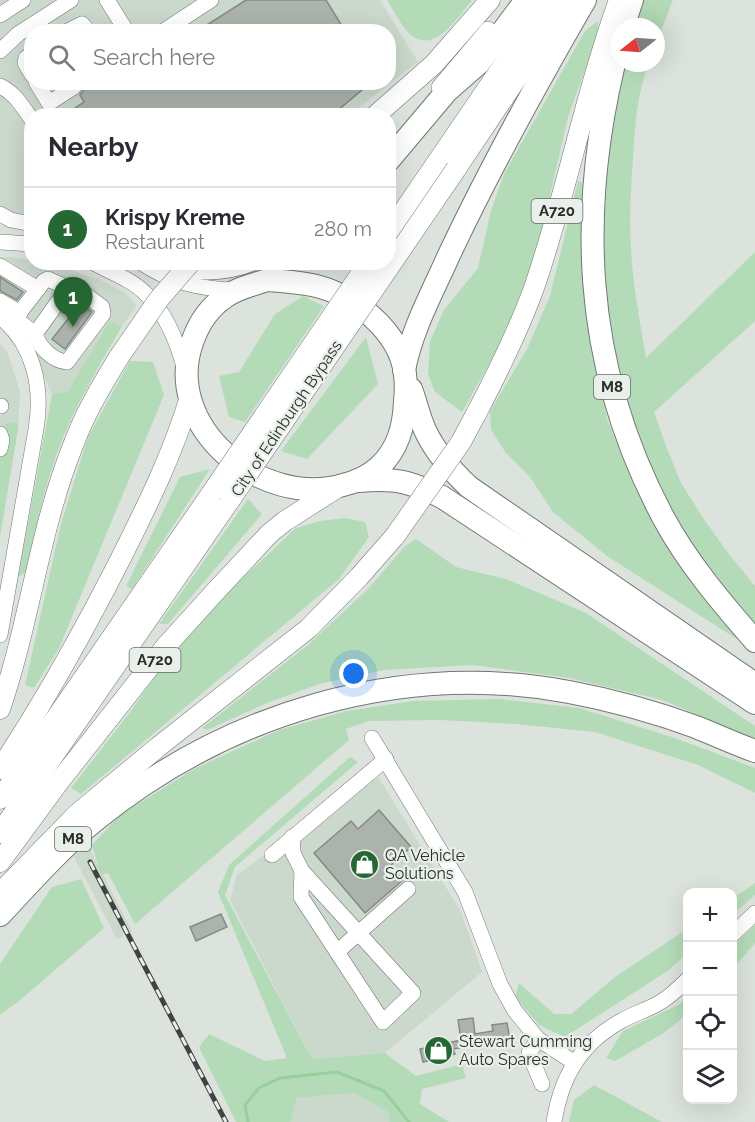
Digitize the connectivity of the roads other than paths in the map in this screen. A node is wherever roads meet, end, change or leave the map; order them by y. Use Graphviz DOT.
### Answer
graph roads {
  1 [pos="23,0"];
  2 [pos="71,0"];
  3 [pos="107,0"];
  4 [pos="211,0"];
  5 [pos="490,0"];
  6 [pos="508,0"];
  7 [pos="526,0"];
  8 [pos="548,0"];
  9 [pos="569,0"];
  10 [pos="585,0"];
  11 [pos="619,0"];
  12 [pos="632,0"];
  13 [pos="0,15"];
  14 [pos="626,18"];
  15 [pos="34,24"];
  16 [pos="122,24"];
  17 [pos="174,24"];
  18 [pos="488,29"];
  19 [pos="24,30"];
  20 [pos="0,51"];
  21 [pos="612,72"];
  22 [pos="0,86"];
  23 [pos="41,90"];
  24 [pos="69,90"];
  25 [pos="447,91"];
  26 [pos="24,108"];
  27 [pos="384,108"];
  28 [pos="396,138"];
  29 [pos="396,152"];
  30 [pos="447,164"];
  31 [pos="0,214"];
  32 [pos="24,222"];
  33 [pos="396,225"];
  34 [pos="396,239"];
  35 [pos="0,242"];
  36 [pos="24,244"];
  37 [pos="0,266"];
  38 [pos="107,270"];
  39 [pos="153,270"];
  40 [pos="184,270"];
  41 [pos="184,270"];
  42 [pos="364,270"];
  43 [pos="375,270"];
  44 [pos="261,271"];
  45 [pos="36,284"];
  46 [pos="68,288"];
  47 [pos="236,290"];
  48 [pos="0,301"];
  49 [pos="12,319"];
  50 [pos="35,334"];
  51 [pos="405,372"];
  52 [pos="189,388"];
  53 [pos="0,434"];
  54 [pos="0,450"];
  55 [pos="349,484"];
  56 [pos="221,497"];
  57 [pos="0,635"];
  58 [pos="755,640"];
  59 [pos="755,684"];
  60 [pos="755,703"];
  61 [pos="0,709"];
  62 [pos="372,738"];
  63 [pos="755,751"];
  64 [pos="386,759"];
  65 [pos="0,769"];
  66 [pos="0,799"];
  67 [pos="0,833"];
  68 [pos="292,837"];
  69 [pos="272,855"];
  70 [pos="0,862"];
  71 [pos="302,871"];
  72 [pos="408,889"];
  73 [pos="0,893"];
  74 [pos="755,913"];
  75 [pos="0,915"];
  76 [pos="737,930"];
  77 [pos="358,933"];
  78 [pos="337,952"];
  79 [pos="683,982"];
  80 [pos="538,1039"];
  81 [pos="574,1063"];
  82 [pos="542,1084"];
  83 [pos="554,1122"];
  1 -- 13 [label="street"];
  2 -- 15 [label="street"];
  3 -- 16 [label="street"];
  4 -- 17 [label="street"];
  5 -- 27 [label="main road"];
  6 -- 18 [label="highway"];
  7 -- 25 [label="highway"];
  8 -- 30 [label="main road, City of Edinburgh Bypass / A720"];
  9 -- 30 [label="main road, City of Edinburgh Bypass / A720"];
  10 -- 51 [label="highway"];
  11 -- 73 [label="main road, A720, bridge"];
  12 -- 14 [label="highway"];
  18 -- 25 [label="highway"];
  18 -- 28 [label="street"];
  19 -- 20 [label="street"];
  21 -- 58 [label="highway, M8"];
  22 -- 26 [label="street"];
  23 -- 24 [label="street"];
  25 -- 29 [label="highway"];
  30 -- 33 [label="main road, City of Edinburgh Bypass / A720"];
  30 -- 34 [label="main road, City of Edinburgh Bypass / A720, bridge"];
  31 -- 32 [label="street"];
  35 -- 36 [label="street"];
  37 -- 45 [label="street"];
  38 -- 52 [label="street"];
  39 -- 47 [label="street"];
  40 -- 44 [label="street"];
  41 -- 61 [label="main road, bridge"];
  42 -- 56 [label="main road, City of Edinburgh Bypass / A720, bridge"];
  43 -- 56 [label="main road, City of Edinburgh Bypass / A720, bridge"];
  44 -- 47 [label="highway"];
  44 -- 51 [label="highway"];
  45 -- 46 [label="street"];
  45 -- 49 [label="street"];
  46 -- 50 [label="street"];
  46 -- 50 [label="street"];
  47 -- 52 [label="highway"];
  48 -- 49 [label="street"];
  49 -- 50 [label="street"];
  49 -- 57 [label="street"];
  51 -- 55 [label="highway"];
  51 -- 59 [label="highway"];
  52 -- 55 [label="highway"];
  52 -- 65 [label="main road"];
  53 -- 54 [label="street"];
  55 -- 60 [label="highway"];
  55 -- 70 [label="main road, A720"];
  56 -- 66 [label="main road, City of Edinburgh Bypass / A720"];
  56 -- 67 [label="main road, City of Edinburgh Bypass / A720"];
  62 -- 64 [label="street"];
  63 -- 75 [label="highway, M8"];
  64 -- 68 [label="street"];
  64 -- 80 [label="street"];
  68 -- 69 [label="street"];
  68 -- 71 [label="street"];
  71 -- 77 [label="street"];
  71 -- 78 [label="street"];
  72 -- 77 [label="street"];
  74 -- 76 [label="street"];
  77 -- 78 [label="street"];
  77 -- 78 [label="street"];
  79 -- 81 [label="street"];
  80 -- 81 [label="street"];
  80 -- 82 [label="street"];
  81 -- 83 [label="street"];
}
